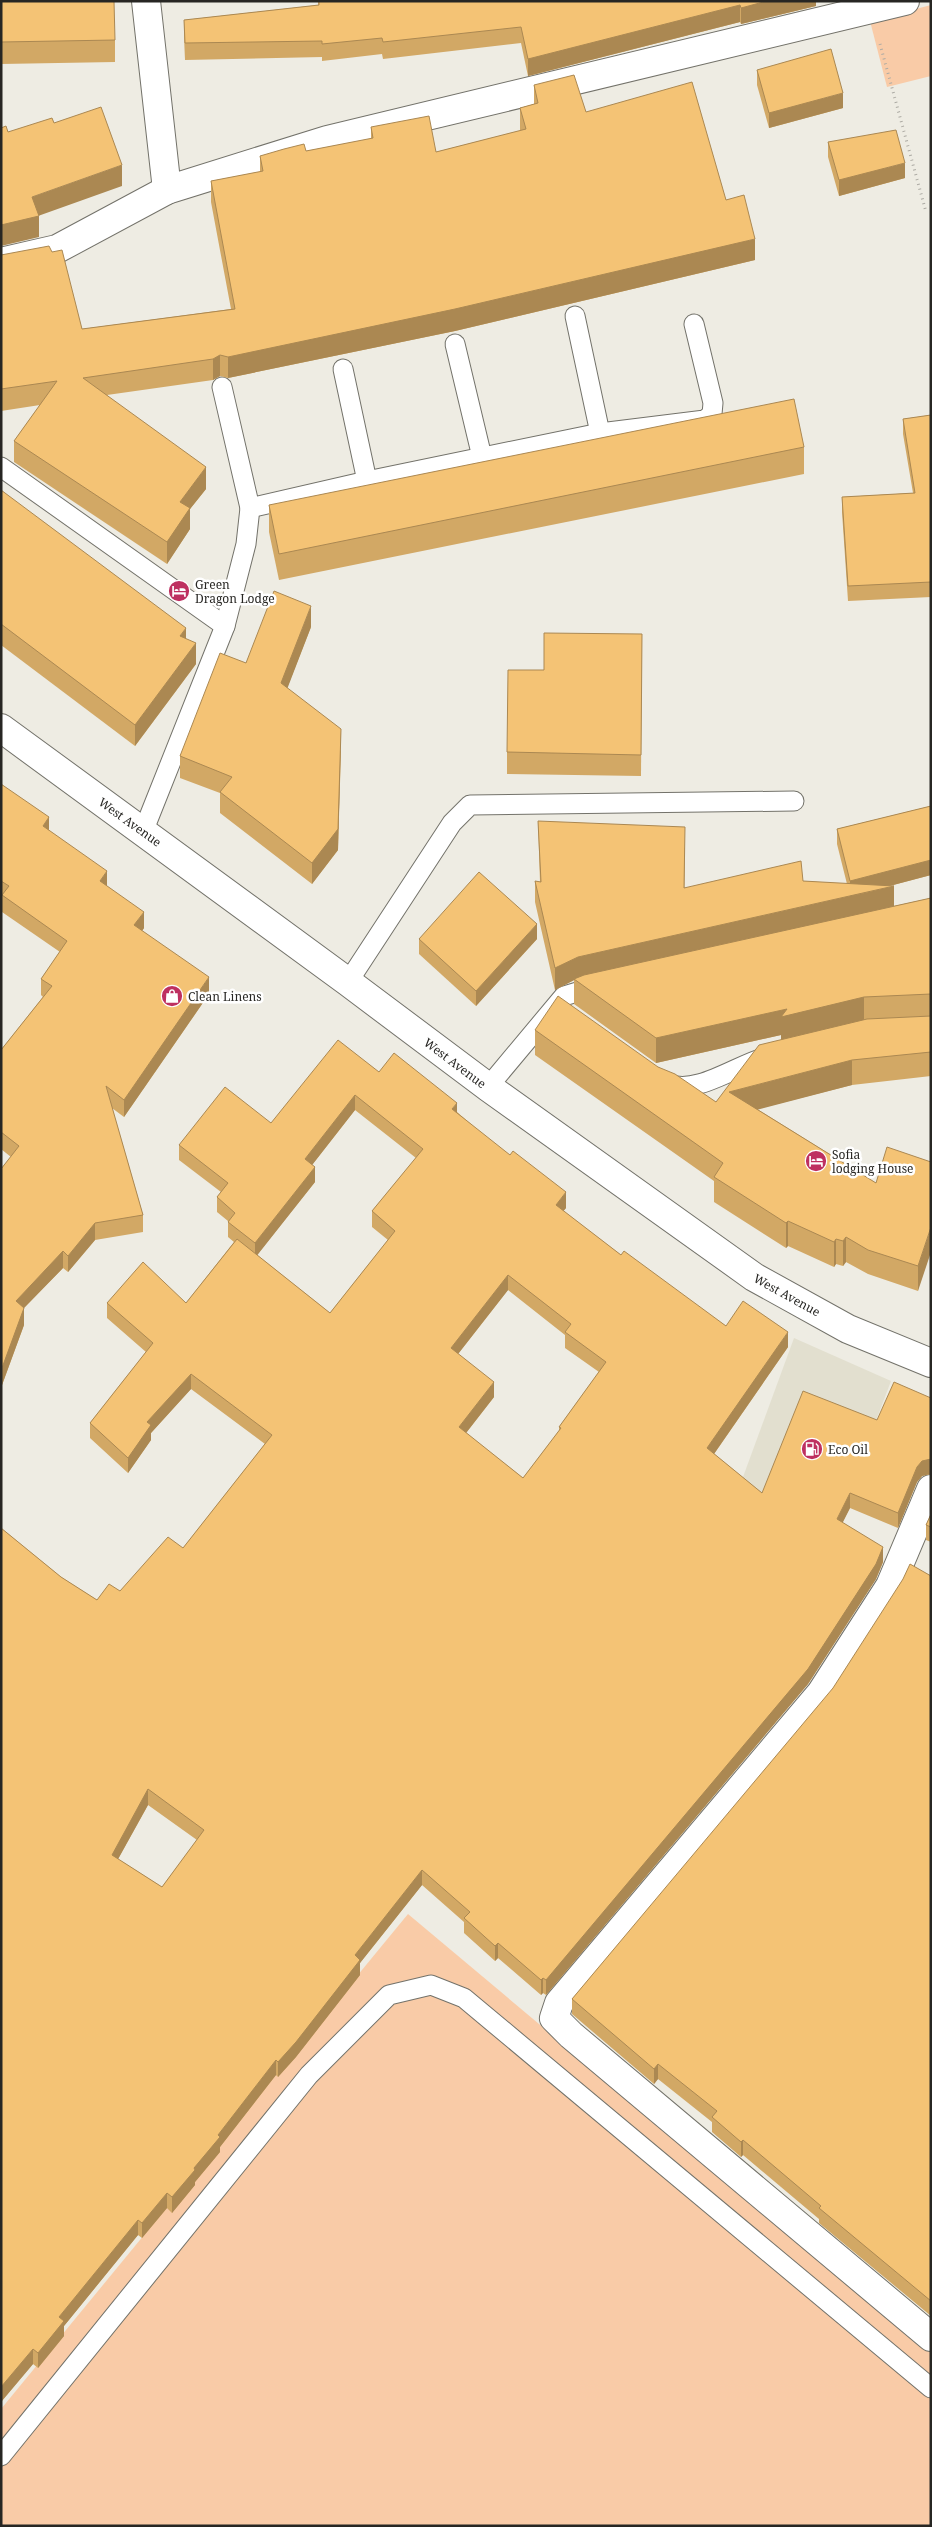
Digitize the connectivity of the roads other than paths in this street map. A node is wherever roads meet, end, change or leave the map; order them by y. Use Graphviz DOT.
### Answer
graph roads {
  1 [pos="146,1"];
  2 [pos="905,1"];
  3 [pos="167,190"];
  4 [pos="1,262"];
  5 [pos="575,316"];
  6 [pos="694,324"];
  7 [pos="455,344"];
  8 [pos="343,369"];
  9 [pos="222,387"];
  10 [pos="600,433"];
  11 [pos="482,457"];
  12 [pos="1,467"];
  13 [pos="367,481"];
  14 [pos="250,508"];
  15 [pos="225,626"];
  16 [pos="1,728"];
  17 [pos="794,801"];
  18 [pos="143,832"];
  19 [pos="619,981"];
  20 [pos="348,982"];
  21 [pos="556,1005"];
  22 [pos="572,1016"];
  23 [pos="790,1051"];
  24 [pos="657,1077"];
  25 [pos="488,1088"];
  26 [pos="931,1363"];
  27 [pos="931,1489"];
  28 [pos="931,2337"];
  29 [pos="931,2388"];
  30 [pos="1,2456"];
  1 -- 3 [label="street"];
  2 -- 3 [label="street"];
  3 -- 4 [label="street"];
  5 -- 10 [label="lane"];
  6 -- 10 [label="lane"];
  7 -- 11 [label="lane"];
  8 -- 13 [label="lane"];
  9 -- 14 [label="lane"];
  10 -- 11 [label="lane"];
  11 -- 13 [label="lane"];
  12 -- 15 [label="lane"];
  13 -- 14 [label="lane"];
  14 -- 15 [label="lane"];
  15 -- 18 [label="lane"];
  16 -- 18 [label="street, West Avenue"];
  17 -- 20 [label="lane"];
  18 -- 20 [label="street, West Avenue"];
  19 -- 21 [label="lane"];
  20 -- 25 [label="street, West Avenue"];
  21 -- 22 [label="lane"];
  21 -- 25 [label="lane"];
  23 -- 24 [label="lane"];
  25 -- 26 [label="street, West Avenue"];
  27 -- 28 [label="street"];
  29 -- 30 [label="lane"];
}
